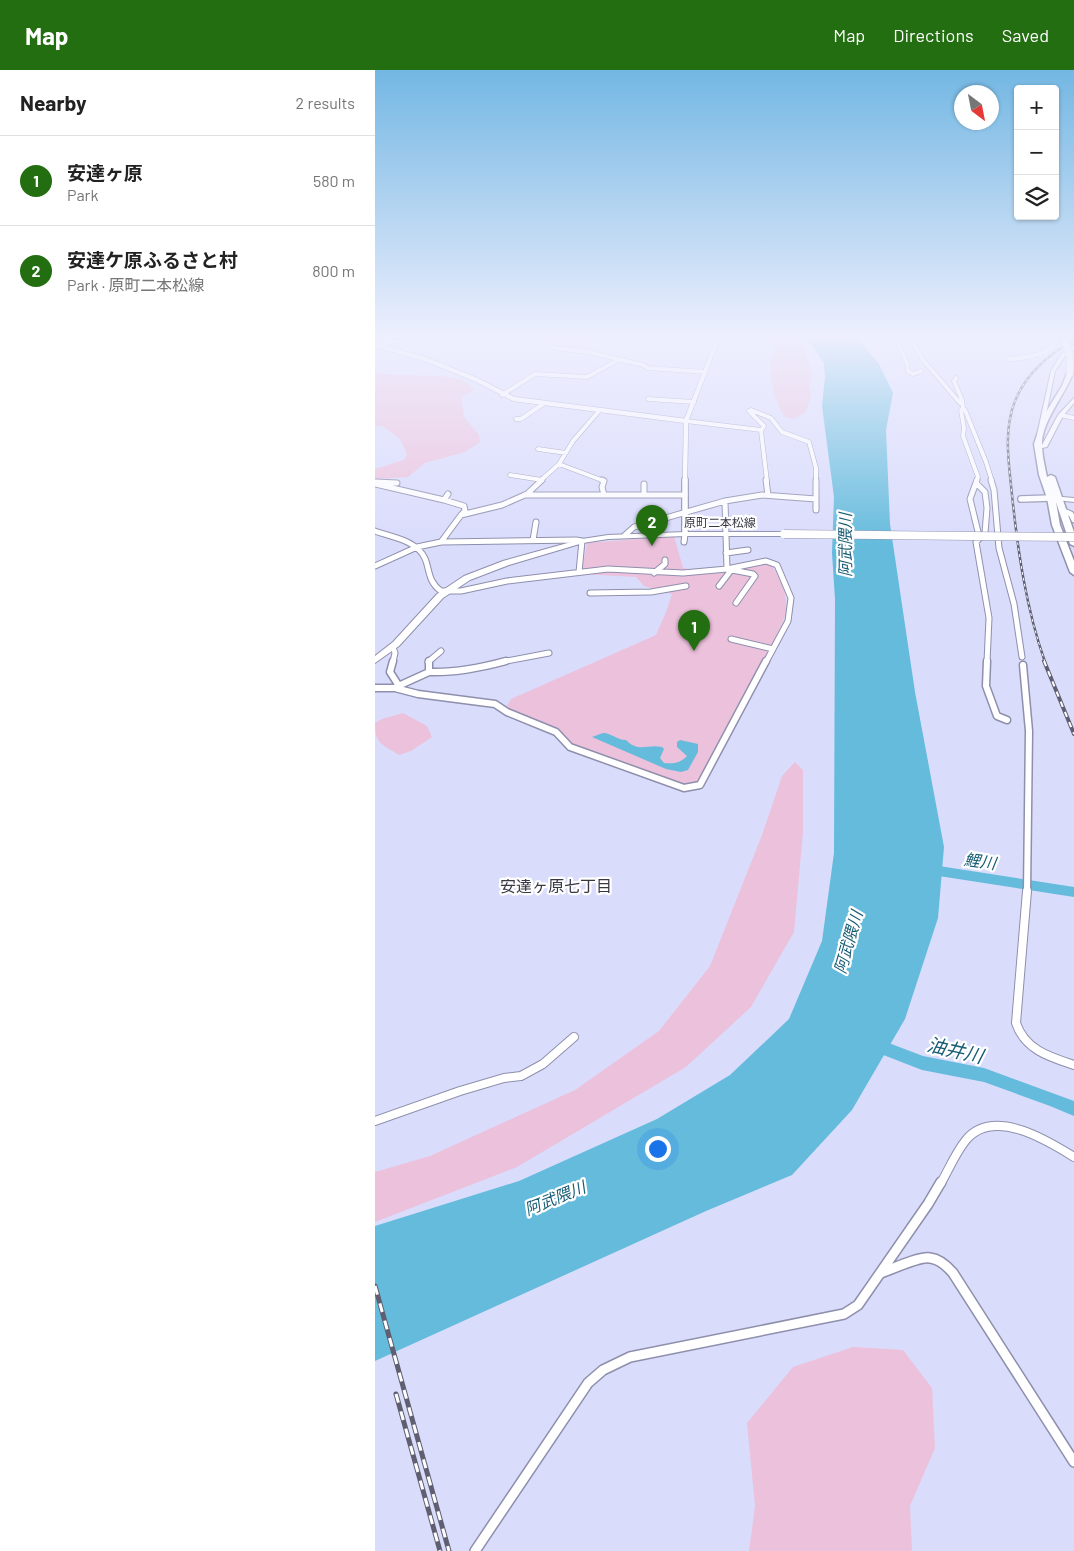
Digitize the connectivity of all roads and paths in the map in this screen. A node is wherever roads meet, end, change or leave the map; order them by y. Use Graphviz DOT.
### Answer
graph roads {
  1 [pos="538,407"];
  2 [pos="568,407"];
  3 [pos="692,407"];
  4 [pos="963,407"];
  5 [pos="1045,407"];
  6 [pos="1052,407"];
  7 [pos="1059,407"];
  8 [pos="1068,407"];
  9 [pos="965,410"];
  10 [pos="599,411"];
  11 [pos="1061,416"];
  12 [pos="1074,418"];
  13 [pos="516,419"];
  14 [pos="686,421"];
  15 [pos="761,430"];
  16 [pos="1041,446"];
  17 [pos="538,449"];
  18 [pos="566,453"];
  19 [pos="559,464"];
  20 [pos="510,476"];
  21 [pos="542,480"];
  22 [pos="375,483"];
  23 [pos="397,483"];
  24 [pos="976,483"];
  25 [pos="644,484"];
  26 [pos="729,493"];
  27 [pos="448,494"];
  28 [pos="524,495"];
  29 [pos="604,495"];
  30 [pos="644,495"];
  31 [pos="685,495"];
  32 [pos="768,495"];
  33 [pos="1051,498"];
  34 [pos="1060,498"];
  35 [pos="816,499"];
  36 [pos="1021,499"];
  37 [pos="443,500"];
  38 [pos="1074,500"];
  39 [pos="727,501"];
  40 [pos="816,510"];
  41 [pos="1064,511"];
  42 [pos="686,512"];
  43 [pos="461,515"];
  44 [pos="1074,520"];
  45 [pos="536,522"];
  46 [pos="375,531"];
  47 [pos="726,534"];
  48 [pos="625,535"];
  49 [pos="979,536"];
  50 [pos="1074,537"];
  51 [pos="684,538"];
  52 [pos="533,540"];
  53 [pos="582,541"];
  54 [pos="441,542"];
  55 [pos="1074,544"];
  56 [pos="417,547"];
  57 [pos="748,550"];
  58 [pos="726,553"];
  59 [pos="665,560"];
  60 [pos="375,566"];
  61 [pos="730,569"];
  62 [pos="579,572"];
  63 [pos="1074,572"];
  64 [pos="654,573"];
  65 [pos="686,586"];
  66 [pos="719,586"];
  67 [pos="447,592"];
  68 [pos="591,593"];
  69 [pos="736,603"];
  70 [pos="731,639"];
  71 [pos="393,647"];
  72 [pos="773,649"];
  73 [pos="441,651"];
  74 [pos="549,653"];
  75 [pos="1022,657"];
  76 [pos="375,660"];
  77 [pos="1023,665"];
  78 [pos="429,672"];
  79 [pos="397,687"];
  80 [pos="375,688"];
  81 [pos="1007,720"];
  82 [pos="573,1037"];
  83 [pos="1074,1065"];
  84 [pos="375,1121"];
  85 [pos="1074,1157"];
  86 [pos="880,1274"];
  87 [pos="1074,1462"];
  88 [pos="475,1551"];
  1 -- 13 [label="street"];
  2 -- 10 [label="street"];
  3 -- 14 [label="street"];
  4 -- 24 [label="street"];
  5 -- 16 [label="main road"];
  6 -- 16 [label="highway, bridge"];
  7 -- 16 [label="highway"];
  8 -- 11 [label="main road"];
  9 -- 75 [label="street"];
  10 -- 14 [label="street"];
  10 -- 18 [label="street"];
  11 -- 12 [label="street"];
  11 -- 16 [label="main road"];
  14 -- 15 [label="street"];
  14 -- 31 [label="street"];
  15 -- 32 [label="street"];
  15 -- 35 [label="street"];
  16 -- 33 [label="highway"];
  16 -- 34 [label="highway"];
  17 -- 18 [label="street"];
  18 -- 19 [label="street"];
  19 -- 21 [label="street"];
  19 -- 29 [label="street"];
  20 -- 21 [label="street"];
  21 -- 28 [label="street"];
  22 -- 23 [label="street"];
  22 -- 37 [label="street"];
  24 -- 49 [label="street"];
  24 -- 81 [label="street"];
  25 -- 30 [label="street"];
  26 -- 39 [label="street"];
  27 -- 37 [label="street"];
  28 -- 29 [label="street"];
  28 -- 43 [label="street"];
  29 -- 30 [label="street"];
  30 -- 31 [label="street"];
  31 -- 42 [label="street"];
  32 -- 35 [label="street"];
  32 -- 39 [label="street"];
  33 -- 34 [label="main road"];
  33 -- 36 [label="street"];
  33 -- 63 [label="highway"];
  34 -- 38 [label="main road"];
  34 -- 41 [label="highway"];
  35 -- 40 [label="street"];
  37 -- 43 [label="street"];
  39 -- 42 [label="street"];
  39 -- 47 [label="street"];
  41 -- 44 [label="street"];
  41 -- 55 [label="highway"];
  42 -- 48 [label="street"];
  42 -- 51 [label="street"];
  43 -- 54 [label="street"];
  45 -- 52 [label="street"];
  46 -- 56 [label="street"];
  47 -- 49 [label="main road, 原町二本松線, bridge"];
  47 -- 51 [label="main road, 原町二本松線"];
  47 -- 58 [label="street"];
  48 -- 51 [label="main road, 原町二本松線"];
  48 -- 53 [label="main road, 原町二本松線"];
  49 -- 50 [label="main road, 原町二本松線, bridge"];
  52 -- 53 [label="street"];
  52 -- 54 [label="street"];
  53 -- 62 [label="street"];
  53 -- 67 [label="main road, 原町二本松線"];
  54 -- 56 [label="street"];
  56 -- 60 [label="street"];
  56 -- 67 [label="street"];
  57 -- 58 [label="street"];
  58 -- 61 [label="street"];
  59 -- 64 [label="street"];
  61 -- 64 [label="street"];
  61 -- 66 [label="street"];
  61 -- 69 [label="street"];
  61 -- 72 [label="street"];
  62 -- 64 [label="street"];
  62 -- 67 [label="street"];
  65 -- 68 [label="street"];
  67 -- 71 [label="main road, 原町二本松線"];
  70 -- 72 [label="street"];
  71 -- 76 [label="main road, 原町二本松線"];
  71 -- 79 [label="street"];
  72 -- 79 [label="street"];
  73 -- 78 [label="street"];
  74 -- 78 [label="street"];
  77 -- 83 [label="street"];
  78 -- 79 [label="street"];
  79 -- 80 [label="street"];
  82 -- 84 [label="street"];
  85 -- 86 [label="street"];
  86 -- 87 [label="street"];
  86 -- 88 [label="street"];
}
